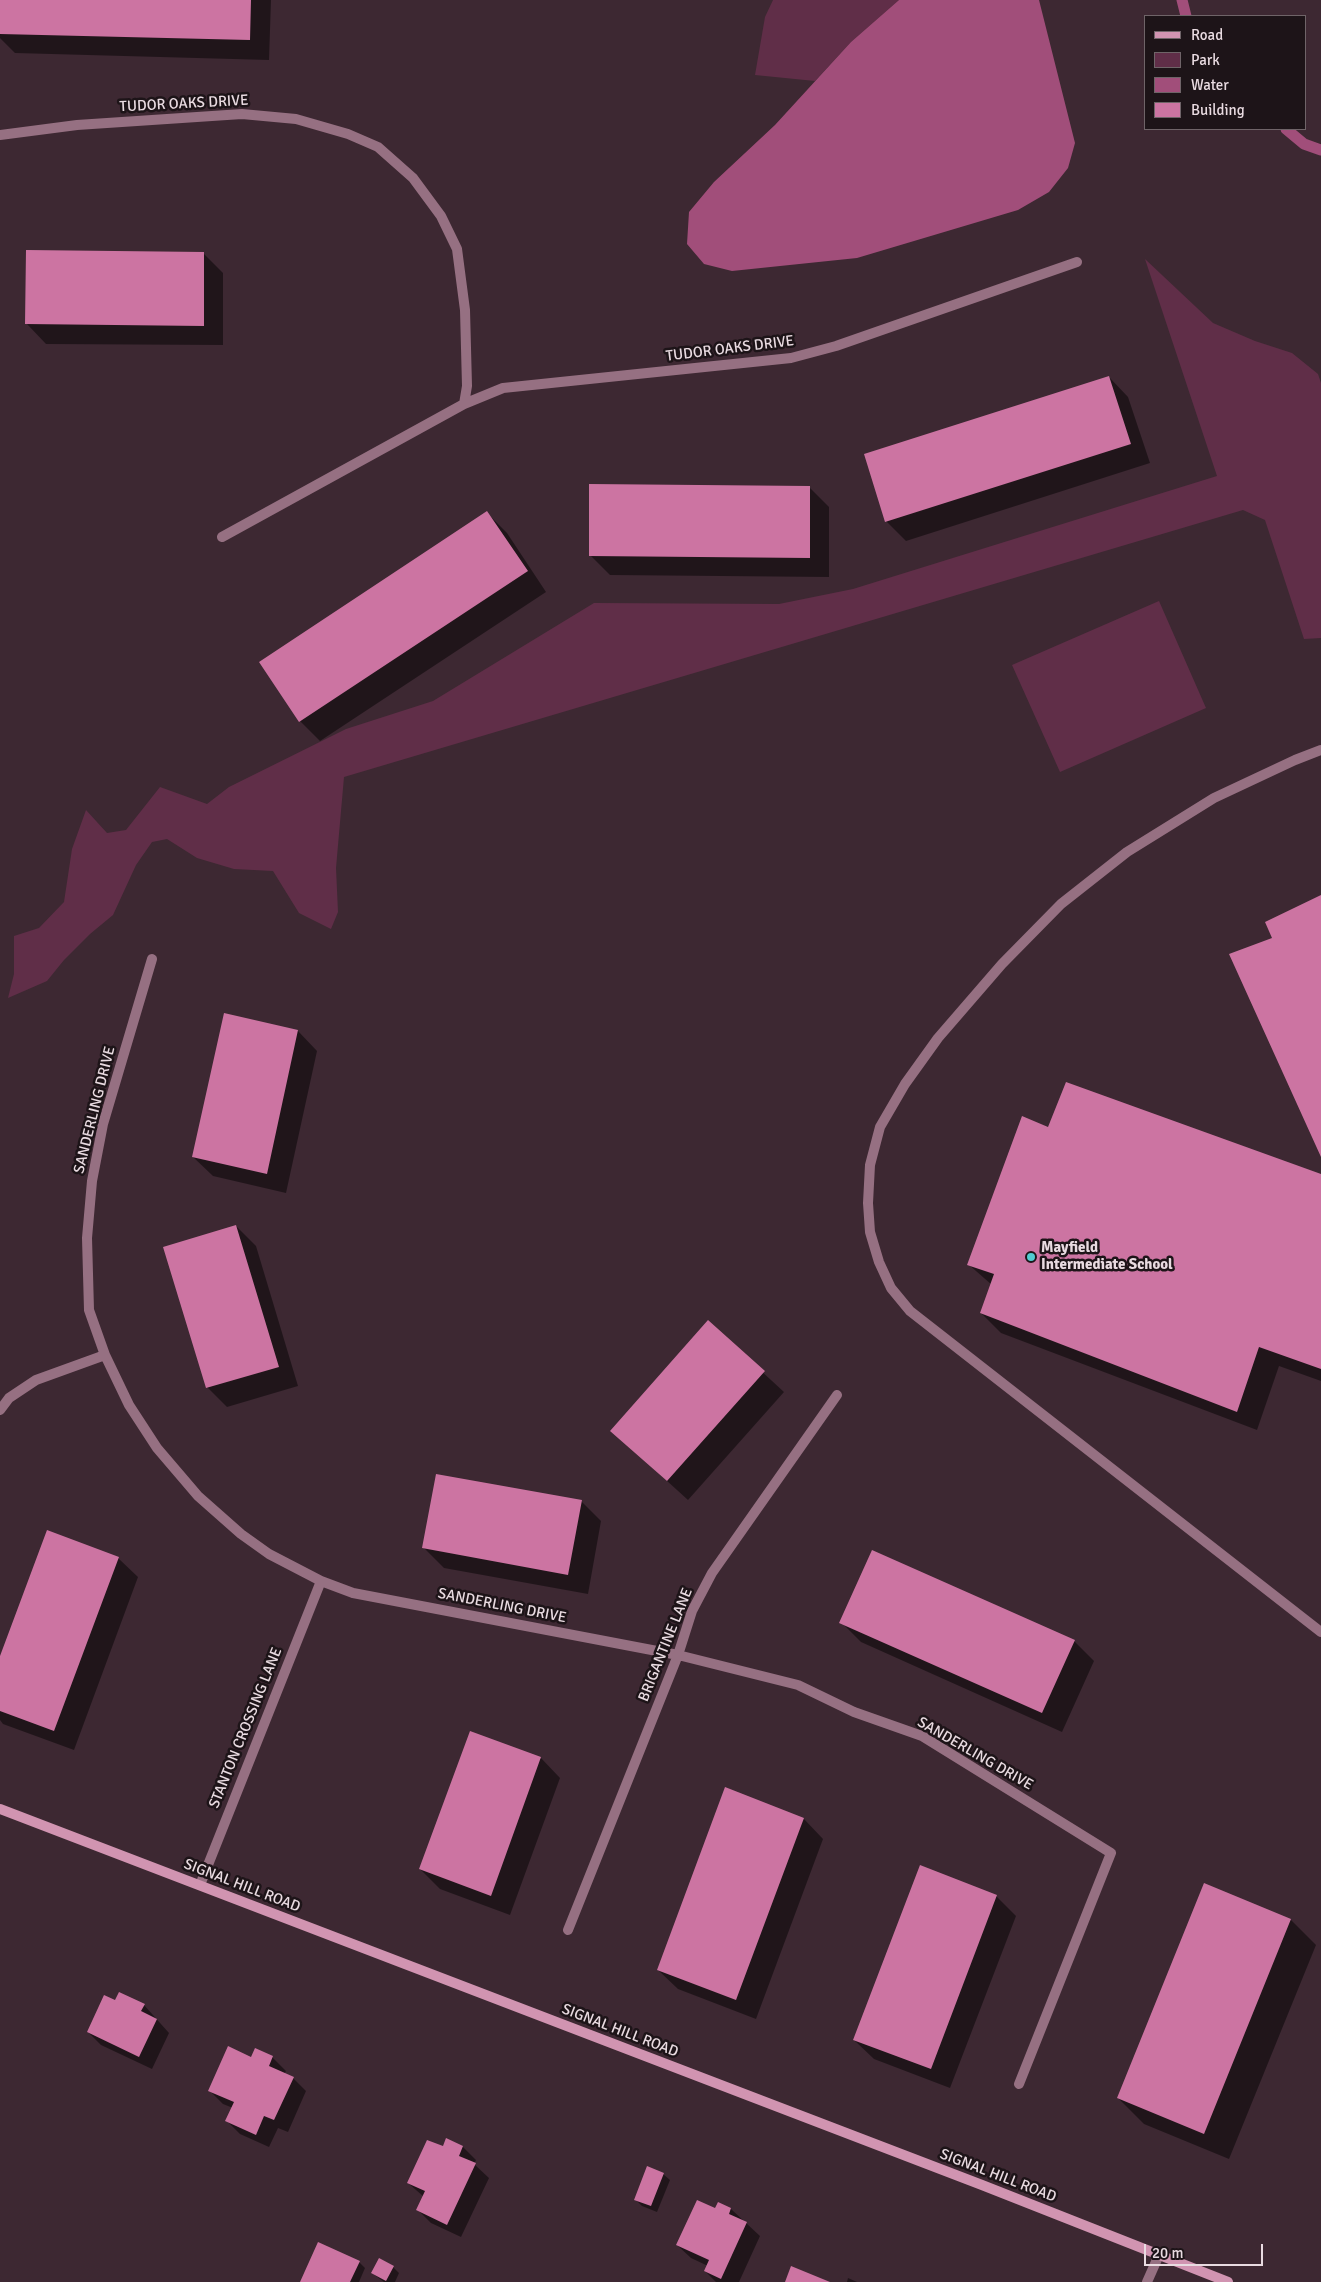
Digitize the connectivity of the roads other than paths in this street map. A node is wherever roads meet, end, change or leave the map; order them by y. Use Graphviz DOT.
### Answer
graph roads {
  1 [pos="0,135"];
  2 [pos="1077,262"];
  3 [pos="464,404"];
  4 [pos="222,537"];
  5 [pos="1321,750"];
  6 [pos="152,959"];
  7 [pos="105,1355"];
  8 [pos="837,1395"];
  9 [pos="0,1410"];
  10 [pos="321,1581"];
  11 [pos="1321,1632"];
  12 [pos="678,1655"];
  13 [pos="0,1809"];
  14 [pos="200,1885"];
  15 [pos="568,1930"];
  16 [pos="1019,2084"];
  17 [pos="1159,2255"];
  18 [pos="1147,2282"];
  19 [pos="1228,2282"];
  1 -- 3 [label="street, TUDOR OAKS DRIVE"];
  2 -- 3 [label="street, TUDOR OAKS DRIVE"];
  3 -- 4 [label="street, TUDOR OAKS DRIVE"];
  5 -- 11 [label="street"];
  6 -- 7 [label="street, SANDERLING DRIVE"];
  7 -- 9 [label="street"];
  7 -- 10 [label="street, SANDERLING DRIVE"];
  8 -- 12 [label="street, BRIGANTINE LANE"];
  10 -- 12 [label="street, SANDERLING DRIVE"];
  10 -- 14 [label="street, STANTON CROSSING LANE"];
  12 -- 15 [label="street, BRIGANTINE LANE"];
  12 -- 16 [label="street, SANDERLING DRIVE"];
  13 -- 14 [label="main road, SIGNAL HILL ROAD"];
  14 -- 17 [label="main road, SIGNAL HILL ROAD"];
  17 -- 18 [label="street"];
  17 -- 19 [label="main road, SIGNAL HILL ROAD"];
}
